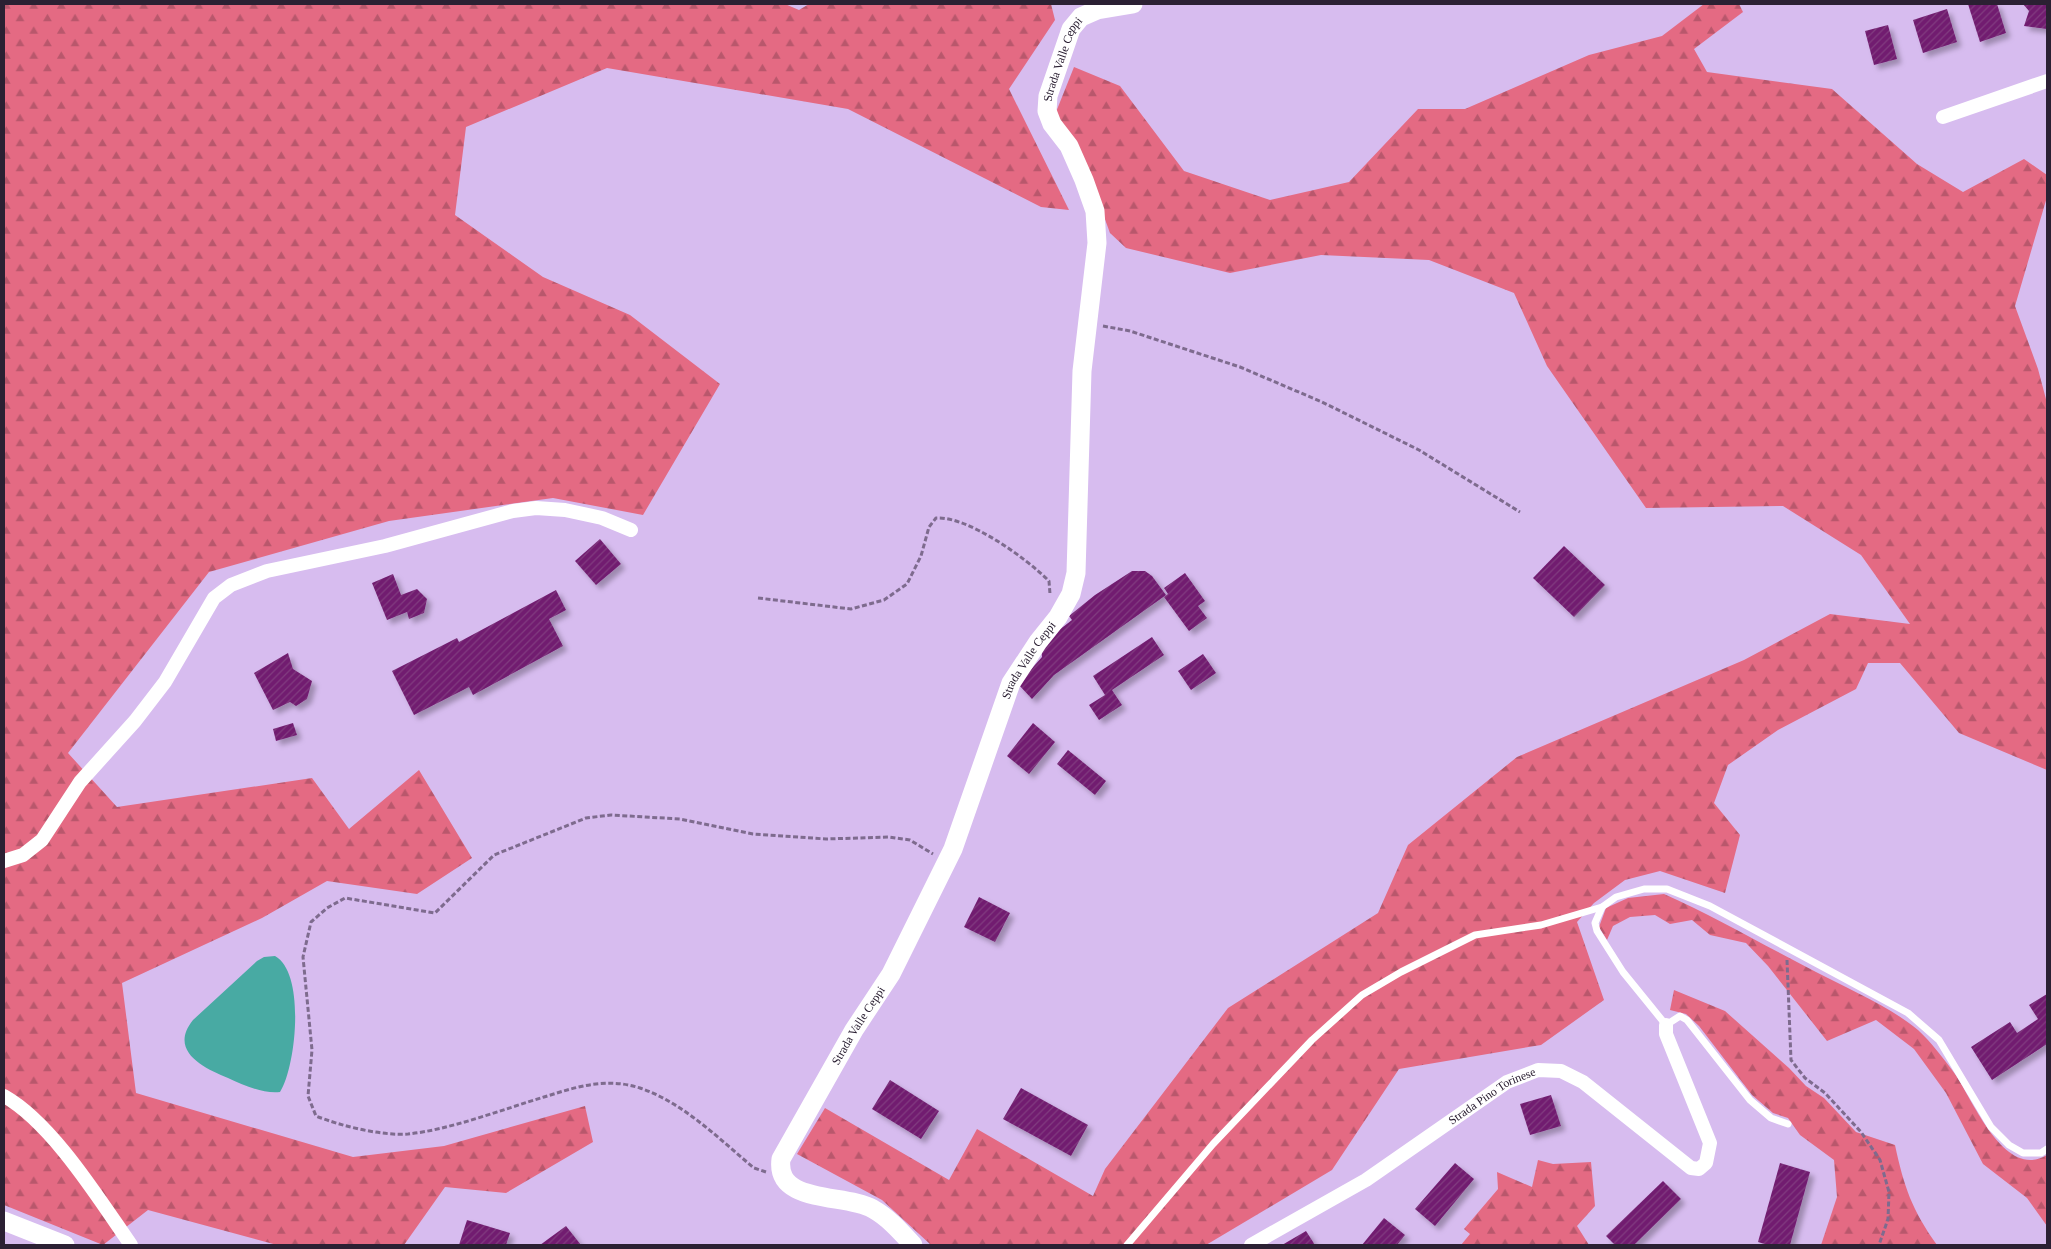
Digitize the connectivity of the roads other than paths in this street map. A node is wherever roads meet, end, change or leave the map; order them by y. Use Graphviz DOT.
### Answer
graph roads {
  1 [pos="1133,4"];
  2 [pos="2047,81"];
  3 [pos="1943,117"];
  4 [pos="631,530"];
  5 [pos="4,862"];
  6 [pos="1602,907"];
  7 [pos="1666,1025"];
  8 [pos="4,1096"];
  9 [pos="1788,1124"];
  10 [pos="2047,1149"];
  11 [pos="4,1221"];
  12 [pos="65,1245"];
  13 [pos="131,1245"];
  14 [pos="913,1245"];
  15 [pos="1126,1245"];
  16 [pos="1251,1245"];
  1 -- 14 [label="street, Strada Valle Ceppi"];
  2 -- 3 [label="street"];
  4 -- 5 [label="street"];
  6 -- 7 [label="lane"];
  6 -- 10 [label="lane"];
  6 -- 15 [label="lane"];
  7 -- 9 [label="lane"];
  7 -- 16 [label="street, Strada Pino Torinese"];
  8 -- 13 [label="street"];
  11 -- 12 [label="street"];
}
